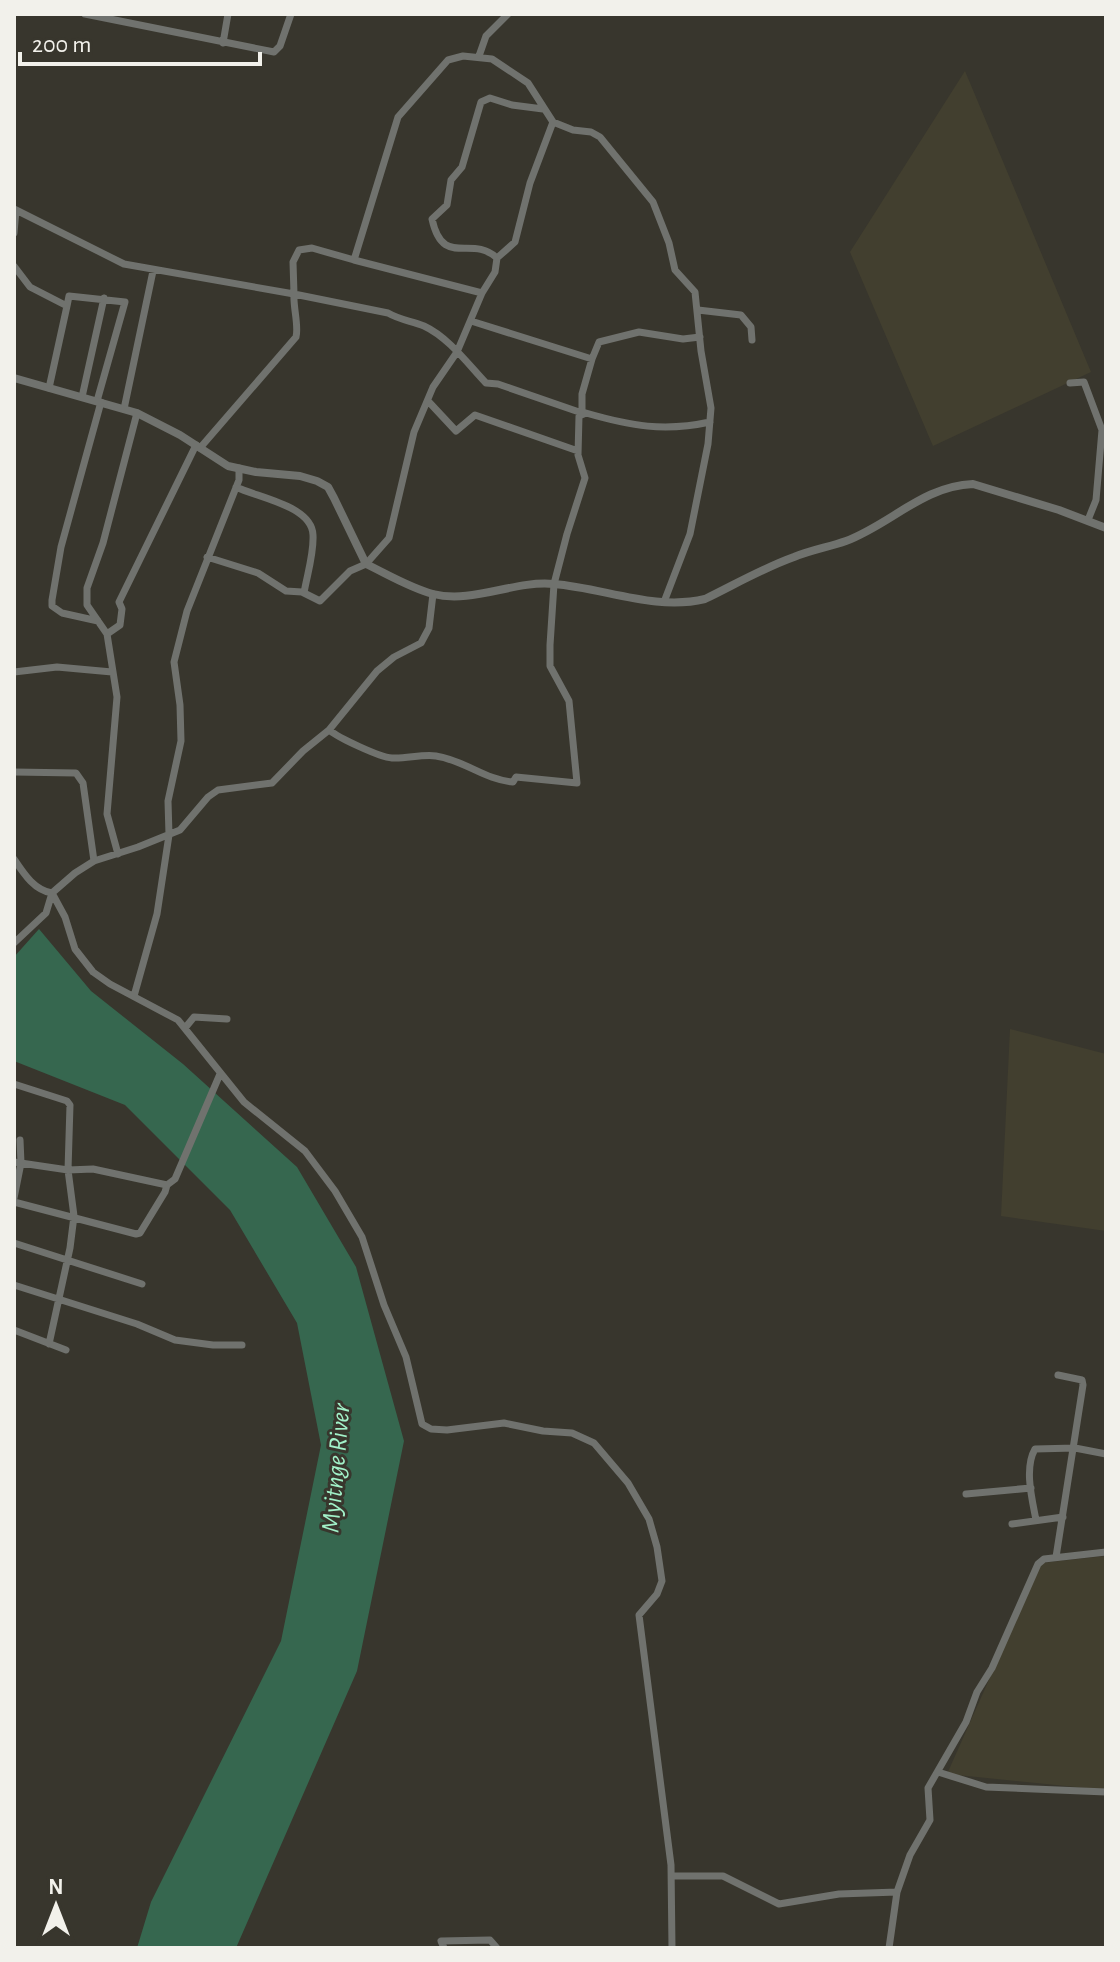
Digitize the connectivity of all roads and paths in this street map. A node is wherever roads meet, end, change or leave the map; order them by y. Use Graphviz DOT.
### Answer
graph roads {
  1 [pos="85,14"];
  2 [pos="228,14"];
  3 [pos="291,14"];
  4 [pos="508,14"];
  5 [pos="223,43"];
  6 [pos="479,56"];
  7 [pos="543,109"];
  8 [pos="553,122"];
  9 [pos="15,209"];
  10 [pos="14,233"];
  11 [pos="497,258"];
  12 [pos="354,260"];
  13 [pos="14,266"];
  14 [pos="153,271"];
  15 [pos="482,293"];
  16 [pos="294,294"];
  17 [pos="104,298"];
  18 [pos="67,306"];
  19 [pos="698,310"];
  20 [pos="471,321"];
  21 [pos="700,337"];
  22 [pos="752,340"];
  23 [pos="457,352"];
  24 [pos="592,359"];
  25 [pos="14,378"];
  26 [pos="1070,383"];
  27 [pos="49,388"];
  28 [pos="82,397"];
  29 [pos="428,401"];
  30 [pos="99,402"];
  31 [pos="124,409"];
  32 [pos="137,413"];
  33 [pos="582,413"];
  34 [pos="710,422"];
  35 [pos="198,447"];
  36 [pos="578,451"];
  37 [pos="239,468"];
  38 [pos="236,487"];
  39 [pos="1088,520"];
  40 [pos="1106,528"];
  41 [pos="207,557"];
  42 [pos="366,564"];
  43 [pos="554,584"];
  44 [pos="304,593"];
  45 [pos="433,594"];
  46 [pos="664,602"];
  47 [pos="98,621"];
  48 [pos="107,634"];
  49 [pos="14,672"];
  50 [pos="112,672"];
  51 [pos="329,730"];
  52 [pos="14,772"];
  53 [pos="169,835"];
  54 [pos="118,854"];
  55 [pos="14,859"];
  56 [pos="94,861"];
  57 [pos="52,893"];
  58 [pos="14,943"];
  59 [pos="134,996"];
  60 [pos="227,1019"];
  61 [pos="185,1028"];
  62 [pos="220,1074"];
  63 [pos="14,1084"];
  64 [pos="20,1140"];
  65 [pos="18,1163"];
  66 [pos="68,1170"];
  67 [pos="167,1185"];
  68 [pos="14,1200"];
  69 [pos="74,1216"];
  70 [pos="14,1243"];
  71 [pos="67,1259"];
  72 [pos="142,1284"];
  73 [pos="14,1285"];
  74 [pos="58,1301"];
  75 [pos="14,1330"];
  76 [pos="49,1344"];
  77 [pos="242,1345"];
  78 [pos="66,1350"];
  79 [pos="1058,1375"];
  80 [pos="1075,1448"];
  81 [pos="1106,1454"];
  82 [pos="1031,1488"];
  83 [pos="966,1494"];
  84 [pos="1063,1517"];
  85 [pos="1036,1520"];
  86 [pos="1012,1524"];
  87 [pos="1106,1552"];
  88 [pos="1056,1557"];
  89 [pos="938,1772"];
  90 [pos="1106,1792"];
  91 [pos="672,1876"];
  92 [pos="897,1892"];
  93 [pos="444,1948"];
  94 [pos="497,1948"];
  95 [pos="672,1948"];
  96 [pos="889,1948"];
  1 -- 5 [label="street"];
  2 -- 5 [label="street"];
  3 -- 5 [label="street"];
  4 -- 6 [label="street"];
  6 -- 7 [label="street"];
  6 -- 12 [label="street"];
  7 -- 8 [label="street"];
  7 -- 11 [label="street"];
  8 -- 11 [label="street"];
  8 -- 19 [label="street"];
  9 -- 10 [label="street"];
  9 -- 14 [label="street"];
  11 -- 15 [label="street"];
  12 -- 15 [label="street"];
  12 -- 16 [label="street"];
  13 -- 18 [label="street"];
  14 -- 16 [label="street"];
  14 -- 31 [label="street"];
  15 -- 20 [label="street"];
  16 -- 23 [label="street"];
  16 -- 35 [label="street"];
  17 -- 18 [label="street"];
  17 -- 28 [label="street"];
  17 -- 30 [label="street"];
  18 -- 27 [label="street"];
  19 -- 21 [label="street"];
  19 -- 22 [label="street"];
  20 -- 23 [label="street"];
  20 -- 24 [label="street"];
  21 -- 24 [label="street"];
  21 -- 34 [label="street"];
  23 -- 29 [label="street"];
  23 -- 33 [label="street"];
  24 -- 33 [label="street"];
  25 -- 27 [label="street"];
  26 -- 39 [label="street"];
  27 -- 28 [label="street"];
  28 -- 30 [label="street"];
  29 -- 36 [label="street"];
  29 -- 42 [label="street"];
  30 -- 31 [label="street"];
  30 -- 47 [label="street"];
  31 -- 32 [label="street"];
  32 -- 35 [label="street"];
  32 -- 47 [label="street"];
  33 -- 34 [label="street"];
  33 -- 36 [label="street"];
  34 -- 46 [label="street"];
  35 -- 37 [label="street"];
  35 -- 48 [label="street"];
  36 -- 43 [label="street"];
  37 -- 38 [label="street"];
  37 -- 42 [label="street"];
  38 -- 41 [label="street"];
  38 -- 44 [label="street"];
  39 -- 40 [label="street"];
  39 -- 46 [label="street"];
  41 -- 44 [label="street"];
  41 -- 53 [label="street"];
  42 -- 44 [label="street"];
  42 -- 45 [label="street"];
  43 -- 45 [label="street"];
  43 -- 46 [label="street"];
  43 -- 51 [label="street"];
  45 -- 51 [label="street"];
  47 -- 48 [label="street"];
  48 -- 50 [label="street"];
  49 -- 50 [label="street"];
  50 -- 54 [label="street"];
  51 -- 53 [label="street"];
  52 -- 56 [label="street"];
  53 -- 54 [label="street"];
  53 -- 59 [label="street"];
  54 -- 56 [label="street"];
  55 -- 57 [label="street"];
  56 -- 57 [label="street"];
  57 -- 58 [label="street"];
  57 -- 59 [label="street"];
  59 -- 61 [label="street"];
  60 -- 61 [label="street"];
  61 -- 62 [label="street"];
  62 -- 67 [label="street"];
  62 -- 91 [label="street"];
  63 -- 66 [label="street"];
  64 -- 65 [label="street"];
  65 -- 66 [label="street"];
  65 -- 68 [label="street"];
  66 -- 67 [label="street"];
  66 -- 69 [label="street"];
  67 -- 69 [label="street"];
  68 -- 69 [label="street"];
  69 -- 71 [label="street"];
  70 -- 71 [label="street"];
  71 -- 72 [label="street"];
  71 -- 74 [label="street"];
  73 -- 74 [label="street"];
  74 -- 76 [label="street"];
  74 -- 77 [label="street"];
  75 -- 76 [label="street"];
  76 -- 78 [label="street"];
  79 -- 80 [label="street"];
  80 -- 81 [label="street"];
  80 -- 82 [label="street"];
  80 -- 84 [label="street"];
  82 -- 83 [label="street"];
  82 -- 85 [label="street"];
  84 -- 85 [label="street"];
  84 -- 88 [label="street"];
  85 -- 86 [label="street"];
  87 -- 88 [label="street"];
  88 -- 89 [label="street"];
  89 -- 90 [label="street"];
  89 -- 92 [label="street"];
  91 -- 92 [label="street"];
  91 -- 95 [label="street"];
  92 -- 96 [label="street"];
  93 -- 94 [label="street"];
}
